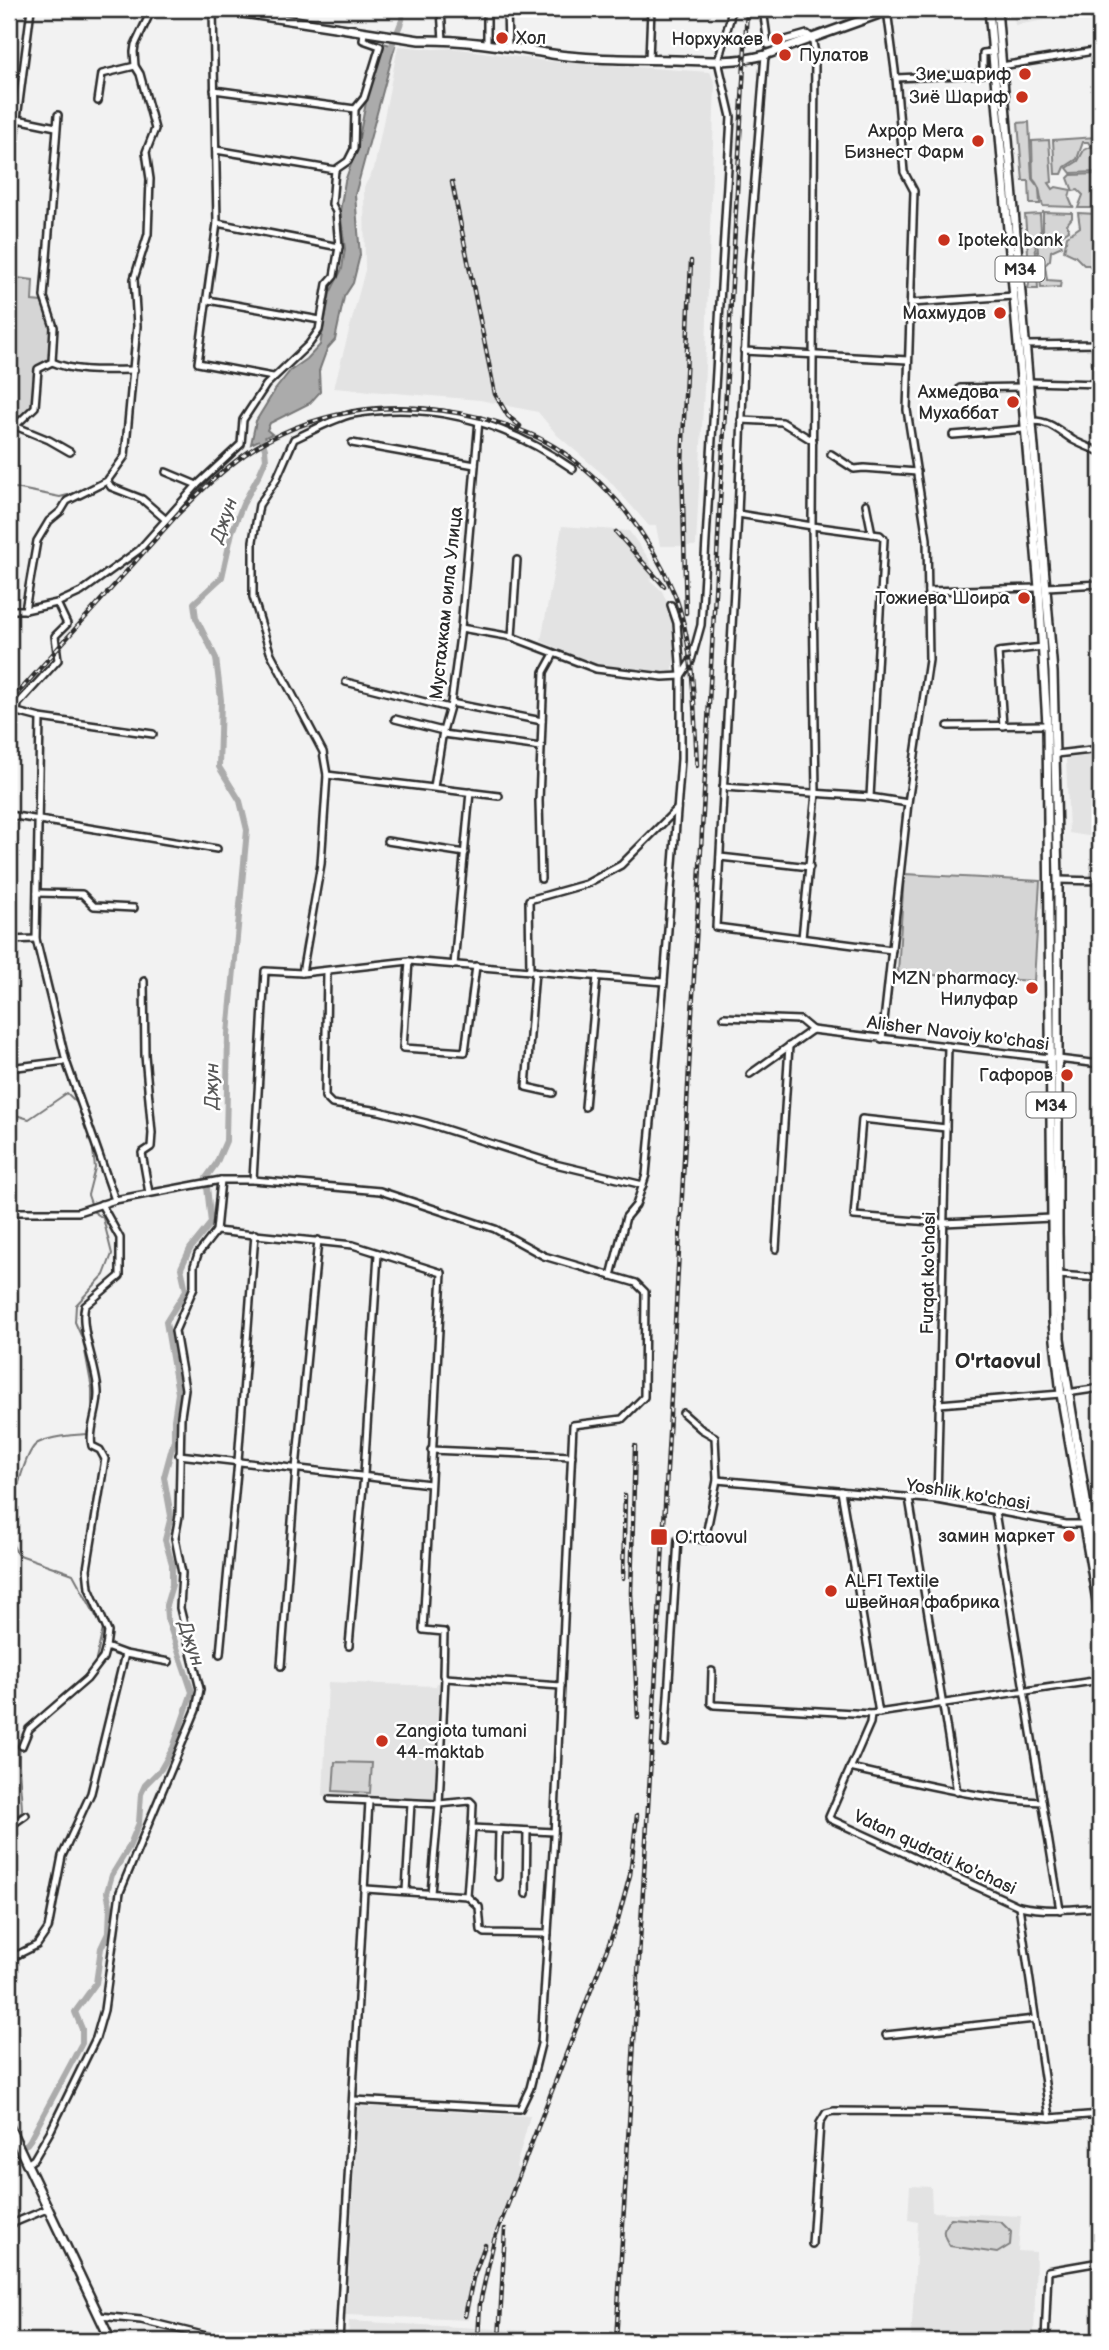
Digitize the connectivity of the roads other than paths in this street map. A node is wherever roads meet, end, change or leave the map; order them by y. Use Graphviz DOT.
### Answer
graph roads {
  1 [pos="32,9"];
  2 [pos="152,9"];
  3 [pos="215,9"];
  4 [pos="488,9"];
  5 [pos="508,9"];
  6 [pos="651,9"];
  7 [pos="731,9"];
  8 [pos="763,9"];
  9 [pos="889,9"];
  10 [pos="989,9"];
  11 [pos="997,9"];
  12 [pos="441,10"];
  13 [pos="364,32"];
  14 [pos="812,38"];
  15 [pos="443,40"];
  16 [pos="487,44"];
  17 [pos="508,46"];
  18 [pos="1100,50"];
  19 [pos="992,52"];
  20 [pos="765,55"];
  21 [pos="649,59"];
  22 [pos="718,61"];
  23 [pos="135,65"];
  24 [pos="1001,66"];
  25 [pos="896,78"];
  26 [pos="214,90"];
  27 [pos="99,101"];
  28 [pos="355,109"];
  29 [pos="58,115"];
  30 [pos="18,119"];
  31 [pos="56,127"];
  32 [pos="216,150"];
  33 [pos="335,170"];
  34 [pos="9,181"];
  35 [pos="217,223"];
  36 [pos="339,247"];
  37 [pos="1014,296"];
  38 [pos="208,300"];
  39 [pos="911,303"];
  40 [pos="320,320"];
  41 [pos="1100,344"];
  42 [pos="1022,345"];
  43 [pos="744,351"];
  44 [pos="812,355"];
  45 [pos="908,360"];
  46 [pos="52,362"];
  47 [pos="134,370"];
  48 [pos="273,377"];
  49 [pos="1029,382"];
  50 [pos="1100,384"];
  51 [pos="1021,387"];
  52 [pos="960,388"];
  53 [pos="479,420"];
  54 [pos="741,420"];
  55 [pos="1031,421"];
  56 [pos="15,426"];
  57 [pos="1024,429"];
  58 [pos="9,432"];
  59 [pos="953,435"];
  60 [pos="813,441"];
  61 [pos="352,443"];
  62 [pos="70,452"];
  63 [pos="1100,452"];
  64 [pos="831,454"];
  65 [pos="475,465"];
  66 [pos="573,469"];
  67 [pos="166,472"];
  68 [pos="917,472"];
  69 [pos="107,481"];
  70 [pos="197,485"];
  71 [pos="866,504"];
  72 [pos="738,513"];
  73 [pos="165,519"];
  74 [pos="811,526"];
  75 [pos="872,534"];
  76 [pos="517,560"];
  77 [pos="1100,584"];
  78 [pos="1043,588"];
  79 [pos="928,591"];
  80 [pos="57,603"];
  81 [pos="671,605"];
  82 [pos="9,610"];
  83 [pos="25,610"];
  84 [pos="461,628"];
  85 [pos="512,636"];
  86 [pos="1043,647"];
  87 [pos="554,654"];
  88 [pos="681,676"];
  89 [pos="346,682"];
  90 [pos="450,706"];
  91 [pos="40,718"];
  92 [pos="395,719"];
  93 [pos="542,721"];
  94 [pos="1047,725"];
  95 [pos="948,726"];
  96 [pos="1003,726"];
  97 [pos="443,733"];
  98 [pos="153,734"];
  99 [pos="541,747"];
  100 [pos="1100,749"];
  101 [pos="1056,754"];
  102 [pos="327,775"];
  103 [pos="434,787"];
  104 [pos="723,787"];
  105 [pos="470,792"];
  106 [pos="817,793"];
  107 [pos="499,796"];
  108 [pos="870,797"];
  109 [pos="908,803"];
  110 [pos="678,808"];
  111 [pos="9,816"];
  112 [pos="39,820"];
  113 [pos="387,841"];
  114 [pos="217,849"];
  115 [pos="465,853"];
  116 [pos="720,857"];
  117 [pos="810,867"];
  118 [pos="541,879"];
  119 [pos="1058,880"];
  120 [pos="1100,881"];
  121 [pos="37,892"];
  122 [pos="134,908"];
  123 [pos="802,938"];
  124 [pos="36,939"];
  125 [pos="9,940"];
  126 [pos="892,950"];
  127 [pos="409,961"];
  128 [pos="454,965"];
  129 [pos="476,967"];
  130 [pos="327,971"];
  131 [pos="533,971"];
  132 [pos="302,973"];
  133 [pos="597,976"];
  134 [pos="144,981"];
  135 [pos="664,982"];
  136 [pos="724,1017"];
  137 [pos="812,1030"];
  138 [pos="882,1038"];
  139 [pos="789,1046"];
  140 [pos="948,1046"];
  141 [pos="1054,1058"];
  142 [pos="66,1061"];
  143 [pos="1100,1064"];
  144 [pos="9,1068"];
  145 [pos="750,1074"];
  146 [pos="553,1093"];
  147 [pos="585,1107"];
  148 [pos="946,1128"];
  149 [pos="222,1180"];
  150 [pos="253,1180"];
  151 [pos="643,1185"];
  152 [pos="149,1193"];
  153 [pos="116,1199"];
  154 [pos="101,1204"];
  155 [pos="9,1212"];
  156 [pos="1052,1218"];
  157 [pos="943,1223"];
  158 [pos="216,1231"];
  159 [pos="255,1234"];
  160 [pos="318,1240"];
  161 [pos="776,1249"];
  162 [pos="378,1254"];
  163 [pos="1058,1275"];
  164 [pos="611,1276"];
  165 [pos="1100,1278"];
  166 [pos="1100,1388"];
  167 [pos="1064,1393"];
  168 [pos="939,1404"];
  169 [pos="683,1413"];
  170 [pos="431,1450"];
  171 [pos="179,1455"];
  172 [pos="572,1456"];
  173 [pos="238,1461"];
  174 [pos="296,1469"];
  175 [pos="363,1474"];
  176 [pos="717,1480"];
  177 [pos="430,1483"];
  178 [pos="841,1491"];
  179 [pos="909,1498"];
  180 [pos="937,1500"];
  181 [pos="995,1512"];
  182 [pos="1087,1523"];
  183 [pos="1100,1588"];
  184 [pos="1100,1618"];
  185 [pos="349,1646"];
  186 [pos="106,1647"];
  187 [pos="125,1654"];
  188 [pos="220,1654"];
  189 [pos="169,1662"];
  190 [pos="281,1666"];
  191 [pos="712,1671"];
  192 [pos="445,1678"];
  193 [pos="1100,1680"];
  194 [pos="561,1686"];
  195 [pos="1025,1692"];
  196 [pos="942,1703"];
  197 [pos="879,1713"];
  198 [pos="871,1714"];
  199 [pos="664,1743"];
  200 [pos="22,1746"];
  201 [pos="850,1768"];
  202 [pos="957,1792"];
  203 [pos="330,1799"];
  204 [pos="369,1801"];
  205 [pos="1042,1802"];
  206 [pos="411,1803"];
  207 [pos="439,1804"];
  208 [pos="26,1815"];
  209 [pos="9,1827"];
  210 [pos="472,1828"];
  211 [pos="499,1830"];
  212 [pos="527,1831"];
  213 [pos="554,1832"];
  214 [pos="498,1877"];
  215 [pos="366,1889"];
  216 [pos="406,1891"];
  217 [pos="431,1894"];
  218 [pos="526,1894"];
  219 [pos="467,1896"];
  220 [pos="1019,1906"];
  221 [pos="1100,1907"];
  222 [pos="1060,1910"];
  223 [pos="548,1934"];
  224 [pos="9,1959"];
  225 [pos="1035,2019"];
  226 [pos="886,2035"];
  227 [pos="354,2100"];
  228 [pos="1100,2114"];
  229 [pos="1050,2118"];
  230 [pos="9,2129"];
  231 [pos="27,2164"];
  232 [pos="47,2209"];
  233 [pos="9,2225"];
  234 [pos="812,2244"];
  235 [pos="1100,2262"];
  236 [pos="99,2316"];
  237 [pos="111,2341"];
  238 [pos="227,2341"];
  239 [pos="340,2341"];
  240 [pos="1045,2341"];
  1 -- 30 [label="street"];
  2 -- 23 [label="street"];
  3 -- 13 [label="main road"];
  3 -- 26 [label="street"];
  4 -- 16 [label="street"];
  5 -- 17 [label="street"];
  6 -- 21 [label="street"];
  7 -- 22 [label="street"];
  8 -- 14 [label="street"];
  9 -- 14 [label="main road"];
  9 -- 25 [label="street"];
  10 -- 19 [label="main road, M34"];
  11 -- 24 [label="main road, M34"];
  12 -- 15 [label="street"];
  13 -- 15 [label="main road"];
  13 -- 28 [label="street"];
  14 -- 20 [label="main road"];
  14 -- 44 [label="street"];
  15 -- 16 [label="main road"];
  16 -- 17 [label="main road"];
  17 -- 21 [label="main road"];
  18 -- 24 [label="street"];
  19 -- 25 [label="street"];
  19 -- 37 [label="main road, M34"];
  20 -- 22 [label="main road"];
  20 -- 43 [label="street"];
  21 -- 22 [label="main road"];
  22 -- 88 [label="street"];
  23 -- 27 [label="street"];
  23 -- 47 [label="street"];
  24 -- 42 [label="main road, M34"];
  25 -- 39 [label="street"];
  26 -- 28 [label="street"];
  26 -- 32 [label="street"];
  28 -- 33 [label="street"];
  29 -- 31 [label="street"];
  30 -- 31 [label="street"];
  30 -- 34 [label="street"];
  31 -- 46 [label="street"];
  32 -- 33 [label="street"];
  32 -- 35 [label="street"];
  33 -- 36 [label="street"];
  35 -- 36 [label="street"];
  35 -- 38 [label="street"];
  36 -- 40 [label="street"];
  37 -- 39 [label="street"];
  37 -- 42 [label="main road, M34"];
  38 -- 40 [label="street"];
  38 -- 48 [label="street"];
  39 -- 45 [label="street"];
  40 -- 48 [label="street"];
  41 -- 42 [label="street"];
  42 -- 49 [label="main road, M34"];
  42 -- 51 [label="main road, M34"];
  43 -- 44 [label="street"];
  43 -- 54 [label="street"];
  44 -- 45 [label="street"];
  44 -- 60 [label="street"];
  45 -- 68 [label="street"];
  46 -- 47 [label="street"];
  46 -- 56 [label="street"];
  47 -- 69 [label="street"];
  48 -- 70 [label="street"];
  49 -- 50 [label="street"];
  49 -- 55 [label="main road, M34"];
  51 -- 52 [label="street"];
  51 -- 57 [label="main road, M34"];
  53 -- 65 [label="street, Мустахкам оила Улица"];
  53 -- 66 [label="street"];
  53 -- 102 [label="street"];
  54 -- 60 [label="street"];
  54 -- 72 [label="street"];
  55 -- 63 [label="street"];
  55 -- 78 [label="main road, M34"];
  56 -- 58 [label="street"];
  56 -- 62 [label="street"];
  57 -- 59 [label="street"];
  57 -- 78 [label="main road, M34"];
  60 -- 74 [label="street"];
  61 -- 65 [label="street"];
  64 -- 68 [label="street"];
  65 -- 84 [label="street, Мустахкам оила Улица"];
  67 -- 70 [label="street"];
  68 -- 79 [label="street"];
  69 -- 73 [label="street"];
  69 -- 83 [label="street"];
  70 -- 73 [label="street"];
  71 -- 75 [label="street"];
  72 -- 74 [label="street"];
  72 -- 104 [label="street"];
  73 -- 80 [label="street"];
  74 -- 75 [label="street"];
  74 -- 106 [label="street"];
  75 -- 108 [label="street"];
  76 -- 85 [label="street"];
  77 -- 78 [label="street"];
  78 -- 79 [label="street"];
  78 -- 86 [label="main road, M34"];
  78 -- 101 [label="main road, M34"];
  79 -- 109 [label="street"];
  80 -- 83 [label="street"];
  80 -- 91 [label="street"];
  81 -- 88 [label="street"];
  82 -- 83 [label="street"];
  84 -- 85 [label="street"];
  84 -- 90 [label="street, Мустахкам оила Улица"];
  85 -- 87 [label="street"];
  86 -- 94 [label="main road, M34"];
  86 -- 96 [label="street"];
  87 -- 88 [label="street"];
  87 -- 93 [label="street"];
  88 -- 110 [label="street"];
  89 -- 90 [label="street"];
  90 -- 93 [label="street"];
  90 -- 97 [label="street, Мустахкам оила Улица"];
  91 -- 98 [label="street"];
  91 -- 112 [label="street"];
  92 -- 97 [label="street"];
  93 -- 99 [label="street"];
  94 -- 96 [label="street"];
  94 -- 141 [label="main road, M34"];
  95 -- 96 [label="street"];
  97 -- 99 [label="street"];
  97 -- 103 [label="street, Мустахкам оила Улица"];
  99 -- 118 [label="street"];
  100 -- 101 [label="street"];
  101 -- 119 [label="main road, M34"];
  102 -- 103 [label="street"];
  102 -- 132 [label="street"];
  103 -- 105 [label="street"];
  104 -- 106 [label="street"];
  104 -- 116 [label="street"];
  105 -- 107 [label="street"];
  105 -- 115 [label="street"];
  106 -- 108 [label="street"];
  106 -- 117 [label="street"];
  108 -- 109 [label="street"];
  109 -- 126 [label="street"];
  110 -- 131 [label="street"];
  110 -- 135 [label="street"];
  111 -- 112 [label="street"];
  112 -- 114 [label="street"];
  112 -- 121 [label="street"];
  113 -- 115 [label="street"];
  115 -- 128 [label="street"];
  116 -- 117 [label="street"];
  116 -- 123 [label="street"];
  117 -- 123 [label="street"];
  119 -- 120 [label="street"];
  119 -- 141 [label="main road, M34"];
  121 -- 122 [label="street"];
  121 -- 124 [label="street"];
  123 -- 126 [label="street"];
  124 -- 125 [label="street"];
  124 -- 142 [label="street"];
  126 -- 138 [label="street"];
  127 -- 128 [label="street"];
  127 -- 129 [label="street"];
  127 -- 130 [label="street"];
  128 -- 129 [label="street"];
  129 -- 131 [label="street"];
  130 -- 132 [label="street"];
  130 -- 151 [label="street"];
  131 -- 133 [label="street"];
  131 -- 146 [label="street"];
  132 -- 150 [label="street"];
  133 -- 135 [label="street"];
  133 -- 147 [label="street"];
  134 -- 152 [label="street"];
  135 -- 151 [label="street"];
  136 -- 137 [label="street, Alisher Navoiy ko'chasi"];
  137 -- 138 [label="street, Alisher Navoiy ko'chasi"];
  137 -- 139 [label="street"];
  138 -- 140 [label="street, Alisher Navoiy ko'chasi"];
  139 -- 145 [label="street"];
  139 -- 161 [label="street"];
  140 -- 141 [label="street, Alisher Navoiy ko'chasi"];
  140 -- 148 [label="street, Furqat ko'chasi"];
  141 -- 143 [label="street, Alisher Navoiy ko'chasi"];
  141 -- 156 [label="main road, M34"];
  141 -- 163 [label="main road, M34"];
  142 -- 144 [label="street"];
  142 -- 153 [label="street"];
  148 -- 157 [label="street, Furqat ko'chasi"];
  148 -- 157 [label="street"];
  149 -- 150 [label="street"];
  149 -- 152 [label="street"];
  149 -- 158 [label="street"];
  150 -- 164 [label="street"];
  151 -- 164 [label="street"];
  152 -- 153 [label="street"];
  153 -- 154 [label="street"];
  154 -- 155 [label="street"];
  154 -- 186 [label="street"];
  156 -- 157 [label="street"];
  156 -- 167 [label="main road, M34"];
  157 -- 168 [label="street, Furqat ko'chasi"];
  158 -- 159 [label="street"];
  158 -- 171 [label="street"];
  159 -- 160 [label="street"];
  159 -- 173 [label="street"];
  160 -- 162 [label="street"];
  160 -- 174 [label="street"];
  162 -- 170 [label="street"];
  162 -- 175 [label="street"];
  163 -- 165 [label="street"];
  163 -- 167 [label="main road, M34"];
  164 -- 172 [label="street"];
  166 -- 167 [label="street"];
  167 -- 168 [label="street"];
  167 -- 182 [label="main road, M34"];
  168 -- 180 [label="street, Furqat ko'chasi"];
  169 -- 176 [label="street"];
  170 -- 172 [label="street"];
  170 -- 177 [label="street"];
  171 -- 173 [label="street"];
  171 -- 231 [label="street"];
  172 -- 194 [label="street"];
  173 -- 174 [label="street"];
  173 -- 188 [label="street"];
  174 -- 175 [label="street"];
  174 -- 190 [label="street"];
  175 -- 177 [label="street"];
  175 -- 185 [label="street"];
  176 -- 178 [label="street, Yoshlik ko'chasi"];
  176 -- 199 [label="street"];
  177 -- 192 [label="street"];
  178 -- 179 [label="street, Yoshlik ko'chasi"];
  178 -- 197 [label="street"];
  179 -- 180 [label="street, Yoshlik ko'chasi"];
  179 -- 196 [label="street"];
  180 -- 181 [label="street, Yoshlik ko'chasi"];
  181 -- 182 [label="street, Yoshlik ko'chasi"];
  181 -- 195 [label="street"];
  182 -- 183 [label="main road, M34"];
  182 -- 184 [label="main road, M34"];
  186 -- 187 [label="street"];
  186 -- 200 [label="street"];
  187 -- 189 [label="street"];
  187 -- 224 [label="street"];
  191 -- 198 [label="street"];
  192 -- 194 [label="street"];
  192 -- 207 [label="street"];
  193 -- 195 [label="street"];
  194 -- 213 [label="street"];
  195 -- 196 [label="street"];
  195 -- 205 [label="street"];
  196 -- 197 [label="street"];
  196 -- 202 [label="street"];
  197 -- 198 [label="street"];
  198 -- 201 [label="street, Vatan qudrati ko'chasi"];
  201 -- 202 [label="street"];
  201 -- 220 [label="street, Vatan qudrati ko'chasi"];
  202 -- 205 [label="street"];
  203 -- 204 [label="street"];
  204 -- 206 [label="street"];
  204 -- 215 [label="street"];
  205 -- 222 [label="street"];
  206 -- 207 [label="street"];
  206 -- 216 [label="street"];
  207 -- 210 [label="street"];
  207 -- 217 [label="street"];
  208 -- 209 [label="street"];
  210 -- 211 [label="street"];
  210 -- 219 [label="street"];
  211 -- 212 [label="street"];
  211 -- 214 [label="street"];
  212 -- 213 [label="street"];
  212 -- 218 [label="street"];
  213 -- 223 [label="street"];
  215 -- 216 [label="street"];
  215 -- 227 [label="street"];
  216 -- 217 [label="street"];
  217 -- 219 [label="street"];
  219 -- 223 [label="street"];
  220 -- 222 [label="street, Vatan qudrati ko'chasi"];
  220 -- 225 [label="street"];
  221 -- 222 [label="street, Vatan qudrati ko'chasi"];
  223 -- 227 [label="street"];
  225 -- 226 [label="street"];
  225 -- 229 [label="street"];
  227 -- 239 [label="street"];
  228 -- 229 [label="street"];
  229 -- 234 [label="street"];
  230 -- 231 [label="main road"];
  231 -- 232 [label="main road"];
  232 -- 233 [label="street"];
  232 -- 236 [label="main road"];
  235 -- 240 [label="street"];
  236 -- 237 [label="main road"];
  236 -- 238 [label="street"];
}
